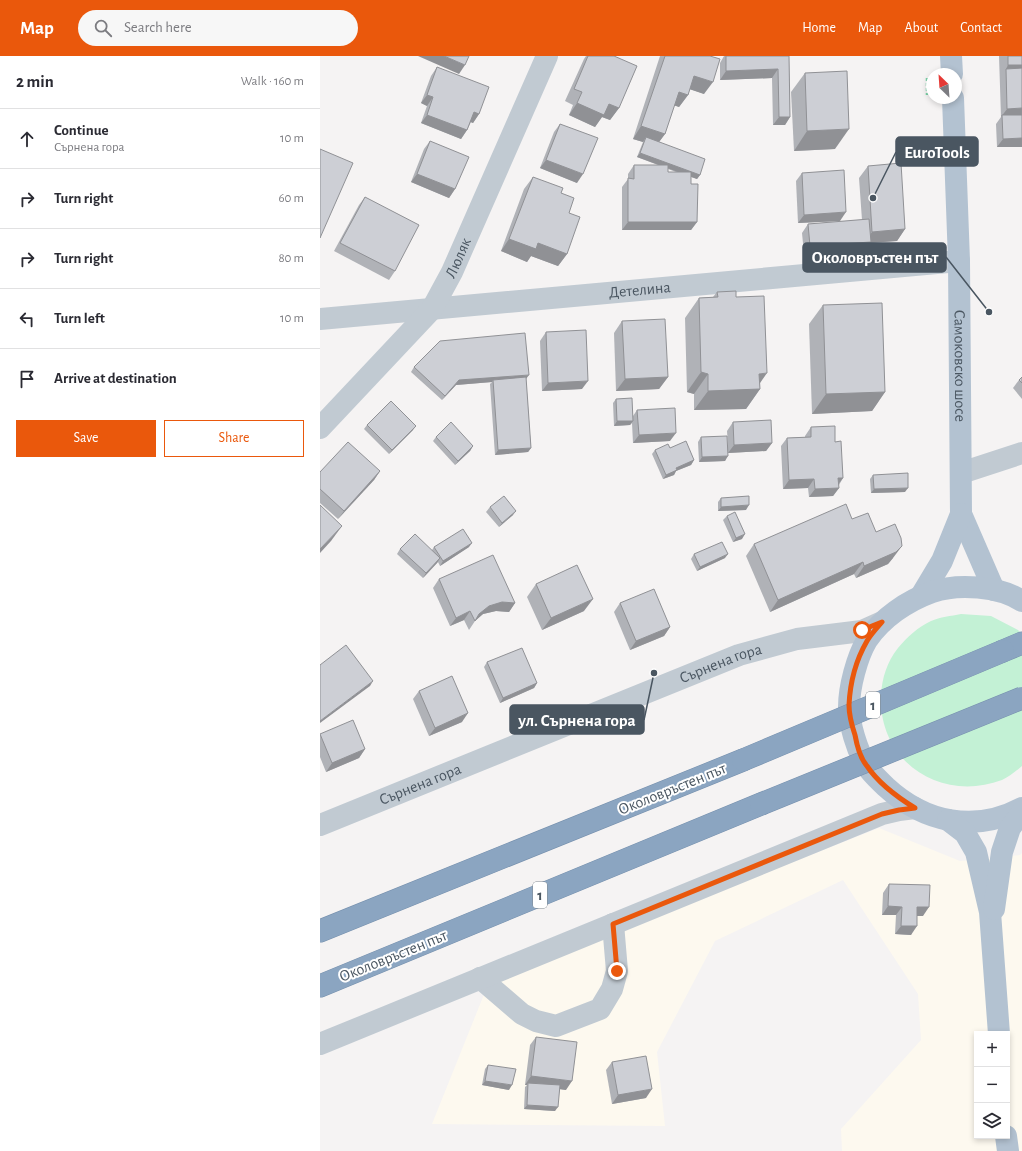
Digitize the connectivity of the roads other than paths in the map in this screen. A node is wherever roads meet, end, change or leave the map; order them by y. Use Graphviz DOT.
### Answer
graph roads {
  1 [pos="547,56"];
  2 [pos="951,56"];
  3 [pos="952,68"];
  4 [pos="953,104"];
  5 [pos="959,261"];
  6 [pos="432,309"];
  7 [pos="320,319"];
  8 [pos="320,428"];
  9 [pos="1022,453"];
  10 [pos="961,473"];
  11 [pos="961,514"];
  12 [pos="921,596"];
  13 [pos="1013,596"];
  14 [pos="882,622"];
  15 [pos="1022,643"];
  16 [pos="1022,698"];
  17 [pos="915,808"];
  18 [pos="1022,808"];
  19 [pos="1022,812"];
  20 [pos="948,820"];
  21 [pos="320,825"];
  22 [pos="613,924"];
  23 [pos="320,931"];
  24 [pos="992,936"];
  25 [pos="480,978"];
  26 [pos="320,986"];
  27 [pos="999,1031"];
  28 [pos="320,1044"];
  29 [pos="1006,1139"];
  30 [pos="1008,1151"];
  1 -- 6 [label="street, Люляк"];
  2 -- 3 [label="main road"];
  4 -- 5 [label="main road, Самоковско шосе"];
  5 -- 6 [label="street, Детелина"];
  5 -- 10 [label="main road, Самоковско шосе"];
  6 -- 7 [label="street, Детелина"];
  6 -- 8 [label="street, Люляк"];
  9 -- 10 [label="street"];
  10 -- 11 [label="main road, Самоковско шосе"];
  11 -- 12 [label="main road, Самоковско шосе"];
  11 -- 13 [label="main road, Самоковско шосе"];
  12 -- 13 [label="main road"];
  12 -- 14 [label="main road"];
  14 -- 17 [label="main road"];
  14 -- 21 [label="street, Сърнена гора"];
  15 -- 23 [label="highway, Околовръстен път / 1, bridge"];
  16 -- 26 [label="highway, Околовръстен път / 1, bridge"];
  17 -- 20 [label="main road"];
  17 -- 22 [label="street"];
  18 -- 20 [label="main road"];
  19 -- 24 [label="main road"];
  20 -- 24 [label="main road"];
  22 -- 25 [label="street"];
  22 -- 25 [label="street"];
  24 -- 27 [label="main road"];
  25 -- 28 [label="street"];
  29 -- 30 [label="main road"];
}
